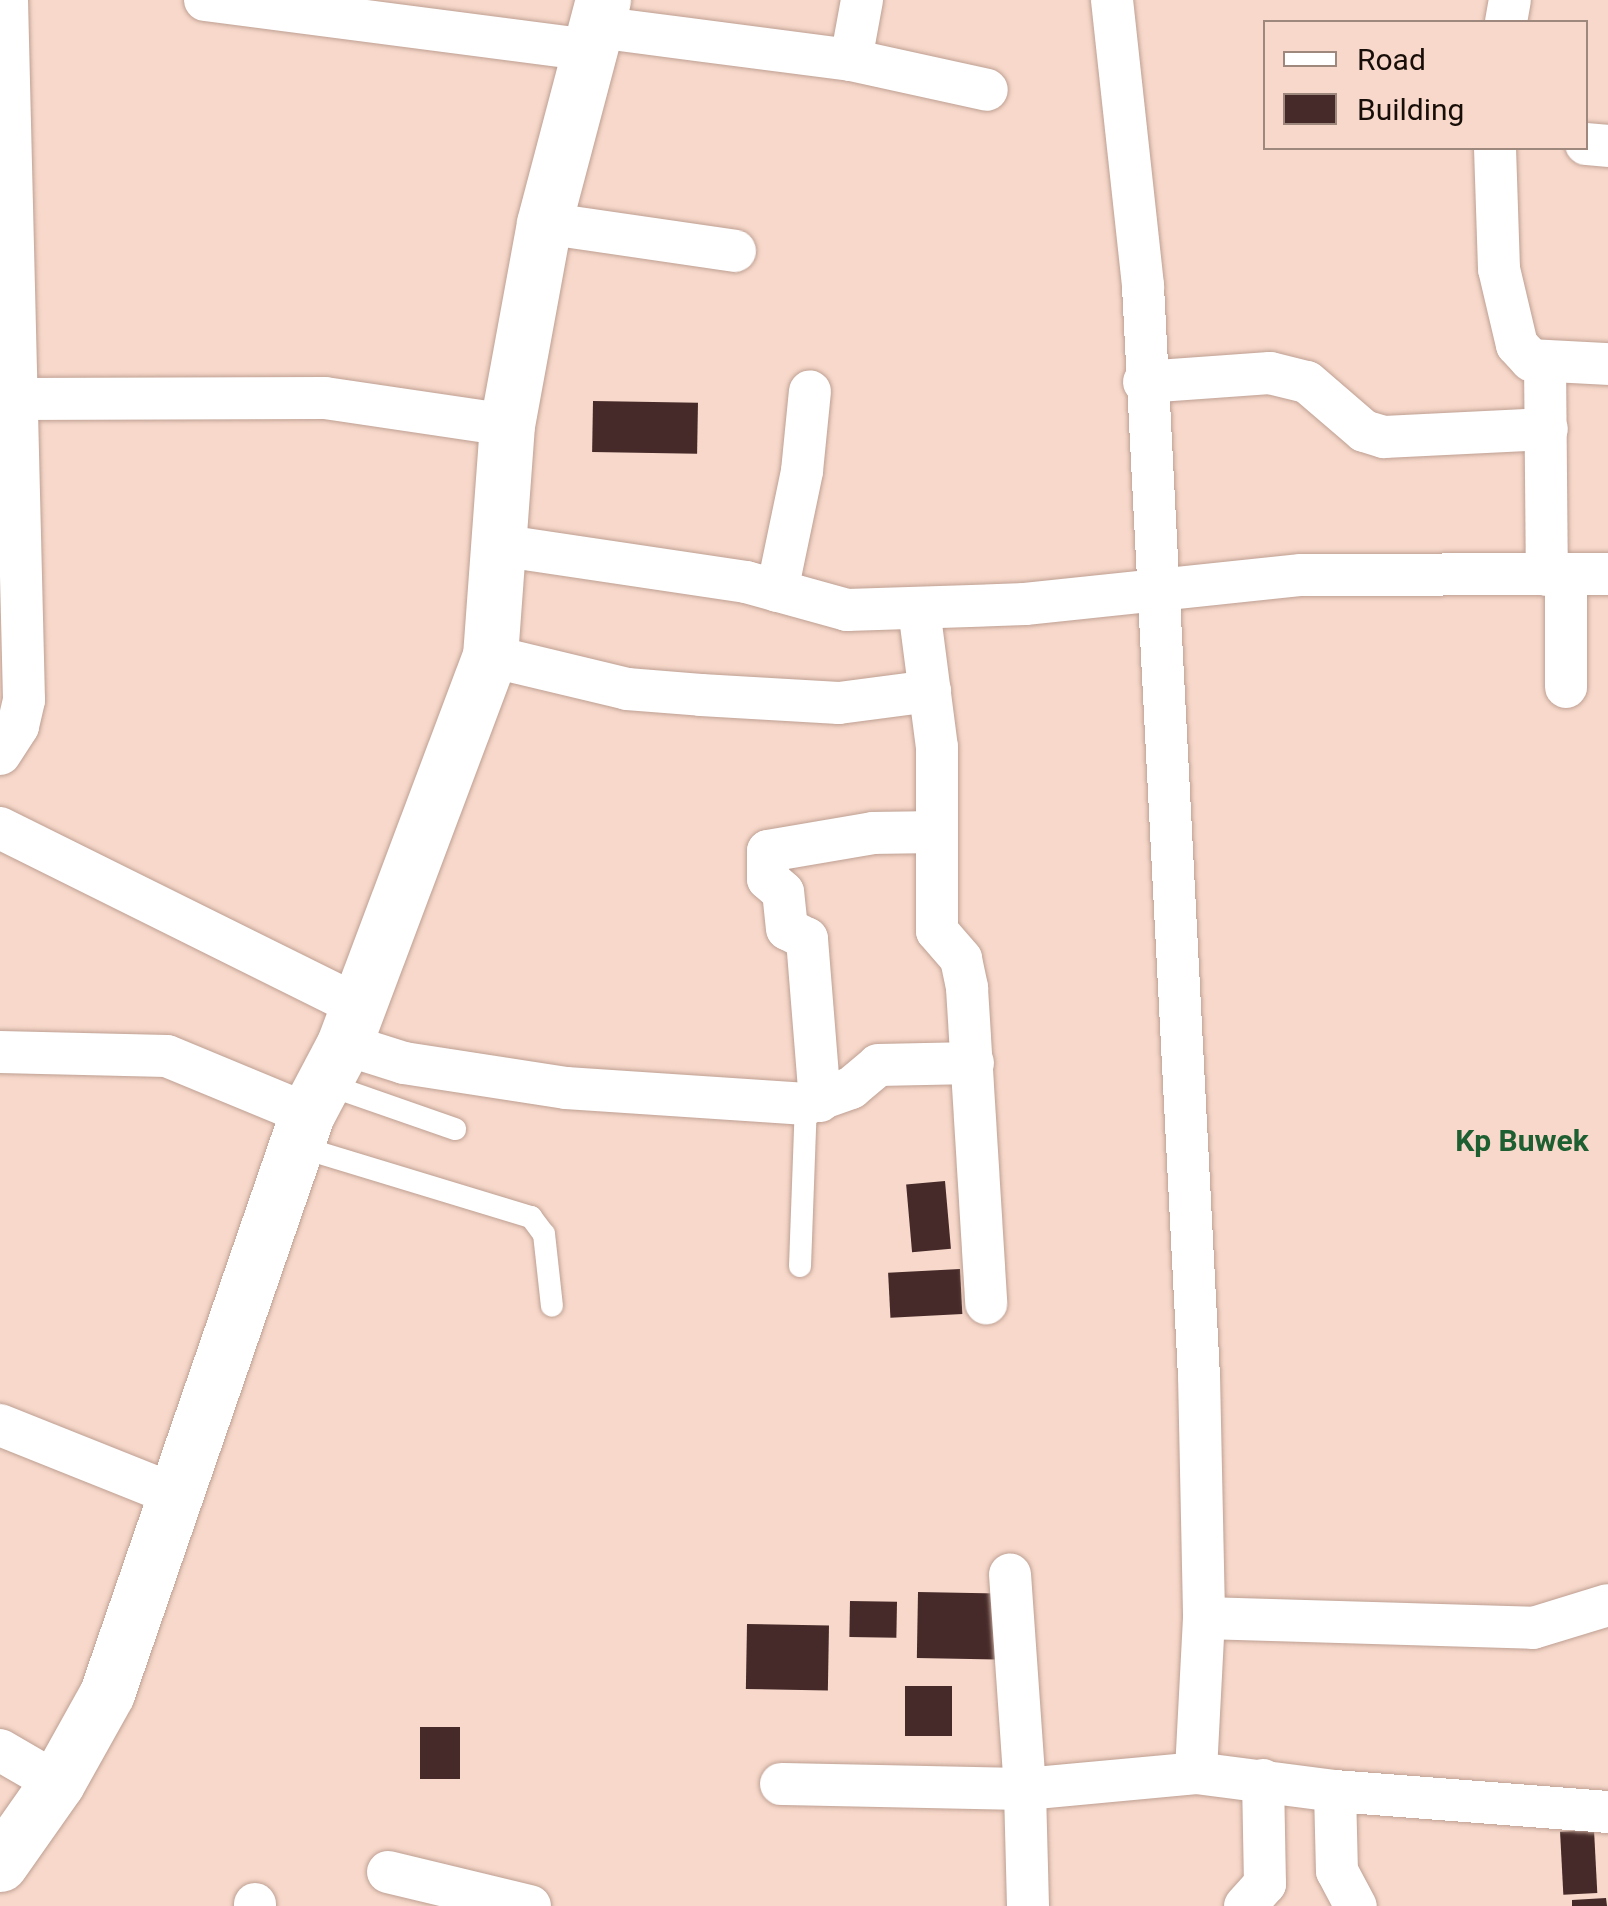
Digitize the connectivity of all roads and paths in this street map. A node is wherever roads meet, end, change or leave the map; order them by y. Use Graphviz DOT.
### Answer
graph roads {
  1 [pos="7,0"];
  2 [pos="206,0"];
  3 [pos="862,0"];
  4 [pos="1112,0"];
  5 [pos="597,26"];
  6 [pos="851,60"];
  7 [pos="987,90"];
  8 [pos="1496,150"];
  9 [pos="544,223"];
  10 [pos="735,252"];
  11 [pos="1545,360"];
  12 [pos="1608,364"];
  13 [pos="1144,382"];
  14 [pos="810,391"];
  15 [pos="16,399"];
  16 [pos="507,425"];
  17 [pos="1547,429"];
  18 [pos="498,544"];
  19 [pos="1608,574"];
  20 [pos="1557,575"];
  21 [pos="1157,586"];
  22 [pos="777,591"];
  23 [pos="10,605"];
  24 [pos="919,609"];
  25 [pos="490,656"];
  26 [pos="1566,687"];
  27 [pos="930,691"];
  28 [pos="0,754"];
  29 [pos="0,828"];
  30 [pos="936,832"];
  31 [pos="0,1052"];
  32 [pos="973,1063"];
  33 [pos="326,1079"];
  34 [pos="813,1103"];
  35 [pos="455,1129"];
  36 [pos="800,1266"];
  37 [pos="986,1303"];
  38 [pos="552,1306"];
  39 [pos="0,1426"];
  40 [pos="180,1497"];
  41 [pos="1010,1575"];
  42 [pos="1608,1605"];
  43 [pos="1204,1618"];
  44 [pos="0,1750"];
  45 [pos="1196,1773"];
  46 [pos="1262,1780"];
  47 [pos="58,1782"];
  48 [pos="781,1784"];
  49 [pos="1026,1789"];
  50 [pos="1335,1791"];
  51 [pos="1608,1812"];
  52 [pos="0,1864"];
  53 [pos="388,1872"];
  54 [pos="530,1906"];
  55 [pos="1028,1906"];
  56 [pos="1245,1906"];
  57 [pos="1356,1906"];
  1 -- 15 [label="street"];
  2 -- 5 [label="street"];
  3 -- 6 [label="street"];
  4 -- 13 [label="street"];
  5 -- 6 [label="street"];
  5 -- 9 [label="street"];
  6 -- 7 [label="street"];
  8 -- 11 [label="street"];
  9 -- 10 [label="street"];
  9 -- 16 [label="street"];
  11 -- 12 [label="street"];
  11 -- 17 [label="street"];
  13 -- 17 [label="street"];
  13 -- 21 [label="street"];
  14 -- 22 [label="street"];
  15 -- 16 [label="street"];
  15 -- 23 [label="street"];
  16 -- 18 [label="street"];
  17 -- 20 [label="street"];
  18 -- 22 [label="street"];
  18 -- 25 [label="street"];
  19 -- 20 [label="street"];
  20 -- 21 [label="street"];
  20 -- 26 [label="street"];
  21 -- 24 [label="street"];
  21 -- 43 [label="street"];
  22 -- 24 [label="street"];
  23 -- 28 [label="street"];
  24 -- 27 [label="street"];
  25 -- 27 [label="street"];
  25 -- 33 [label="street"];
  27 -- 30 [label="street"];
  29 -- 33 [label="street"];
  30 -- 32 [label="street"];
  30 -- 34 [label="street"];
  31 -- 33 [label="street"];
  32 -- 34 [label="street"];
  32 -- 37 [label="street"];
  33 -- 34 [label="street"];
  33 -- 35 [label="lane"];
  33 -- 38 [label="lane"];
  33 -- 40 [label="street"];
  34 -- 36 [label="lane"];
  39 -- 40 [label="street"];
  40 -- 47 [label="street"];
  41 -- 49 [label="street"];
  42 -- 43 [label="street"];
  43 -- 45 [label="street"];
  44 -- 47 [label="street"];
  45 -- 46 [label="street"];
  45 -- 49 [label="street"];
  46 -- 50 [label="street"];
  46 -- 56 [label="street"];
  47 -- 52 [label="street"];
  48 -- 49 [label="street"];
  49 -- 55 [label="street"];
  50 -- 51 [label="street"];
  50 -- 57 [label="street"];
  53 -- 54 [label="street"];
}
